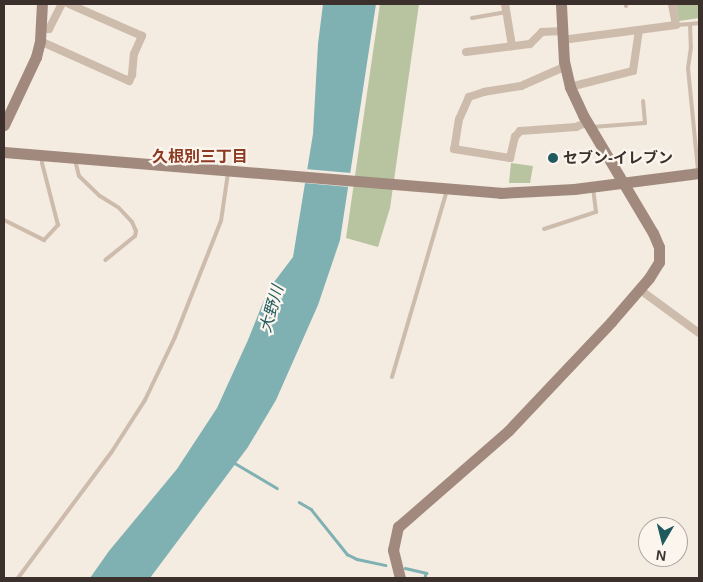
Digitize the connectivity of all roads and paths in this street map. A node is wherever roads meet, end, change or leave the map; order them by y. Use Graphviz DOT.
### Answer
graph roads {
  1 [pos="42,4"];
  2 [pos="62,4"];
  3 [pos="69,4"];
  4 [pos="561,4"];
  5 [pos="672,4"];
  6 [pos="507,8"];
  7 [pos="472,18"];
  8 [pos="699,23"];
  9 [pos="690,24"];
  10 [pos="676,25"];
  11 [pos="40,29"];
  12 [pos="639,30"];
  13 [pos="562,35"];
  14 [pos="40,41"];
  15 [pos="512,46"];
  16 [pos="466,52"];
  17 [pos="564,67"];
  18 [pos="570,87"];
  19 [pos="643,101"];
  20 [pos="589,124"];
  21 [pos="4,125"];
  22 [pos="4,152"];
  23 [pos="43,155"];
  24 [pos="74,157"];
  25 [pos="234,171"];
  26 [pos="699,173"];
  27 [pos="622,182"];
  28 [pos="593,186"];
  29 [pos="447,190"];
  30 [pos="4,220"];
  31 [pos="544,229"];
  32 [pos="105,260"];
  33 [pos="639,289"];
  34 [pos="699,332"];
  35 [pos="392,377"];
  36 [pos="18,578"];
  37 [pos="400,578"];
  1 -- 11 [label="street"];
  2 -- 11 [label="street"];
  3 -- 14 [label="street"];
  4 -- 13 [label="street"];
  5 -- 10 [label="street"];
  6 -- 7 [label="lane"];
  6 -- 15 [label="street"];
  8 -- 9 [label="lane"];
  9 -- 10 [label="lane"];
  9 -- 26 [label="lane"];
  10 -- 12 [label="street"];
  11 -- 14 [label="street"];
  12 -- 13 [label="street"];
  12 -- 18 [label="street"];
  13 -- 15 [label="street"];
  13 -- 17 [label="street"];
  14 -- 21 [label="street"];
  15 -- 16 [label="street"];
  17 -- 18 [label="street"];
  17 -- 20 [label="street"];
  18 -- 20 [label="street"];
  19 -- 20 [label="lane"];
  20 -- 27 [label="street"];
  22 -- 23 [label="street"];
  23 -- 24 [label="street"];
  23 -- 30 [label="lane"];
  24 -- 25 [label="street"];
  24 -- 32 [label="lane"];
  25 -- 29 [label="street"];
  25 -- 36 [label="lane"];
  26 -- 27 [label="street"];
  27 -- 28 [label="street"];
  27 -- 33 [label="street"];
  28 -- 29 [label="street"];
  28 -- 31 [label="lane"];
  29 -- 35 [label="lane"];
  33 -- 34 [label="street"];
  33 -- 37 [label="street"];
}
